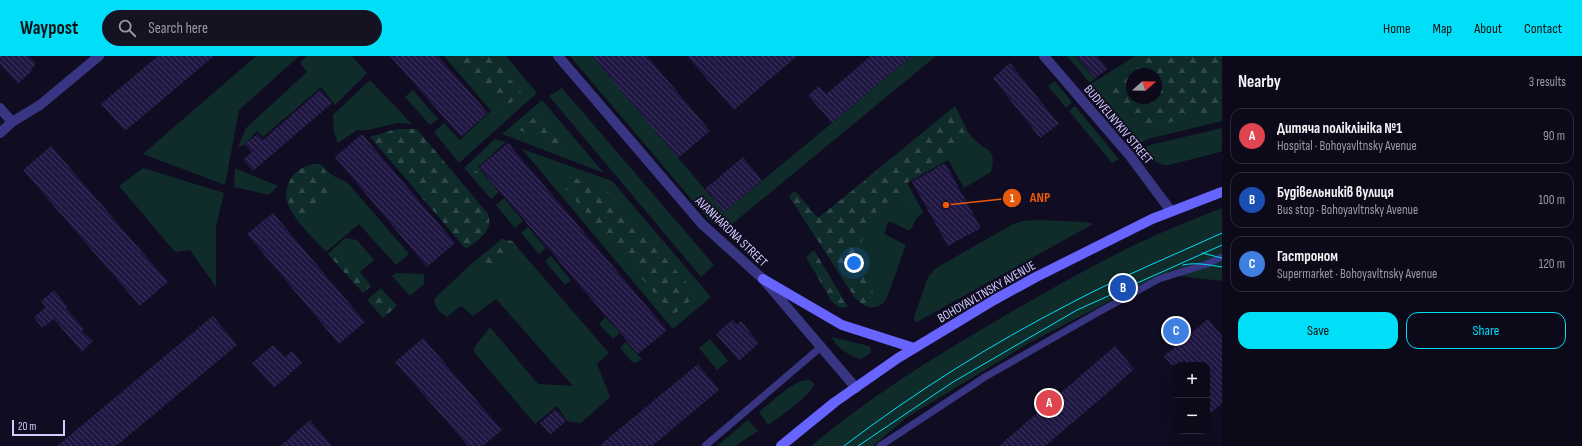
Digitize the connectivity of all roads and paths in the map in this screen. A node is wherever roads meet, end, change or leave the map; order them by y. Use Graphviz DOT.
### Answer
graph roads {
  1 [pos="98,56"];
  2 [pos="558,56"];
  3 [pos="1044,56"];
  4 [pos="0,108"];
  5 [pos="12,122"];
  6 [pos="0,133"];
  7 [pos="1222,192"];
  8 [pos="1171,211"];
  9 [pos="1222,258"];
  10 [pos="763,279"];
  11 [pos="822,346"];
  12 [pos="914,348"];
  13 [pos="856,388"];
  14 [pos="705,446"];
  15 [pos="781,446"];
  16 [pos="880,446"];
  1 -- 5 [label="street"];
  2 -- 10 [label="street, AVANHARDNA STREET"];
  3 -- 8 [label="street, BUDIVELNYKIV STREET"];
  4 -- 5 [label="street"];
  5 -- 6 [label="street"];
  7 -- 8 [label="main road, BOHOYAVLTNSKY AVENUE"];
  8 -- 12 [label="main road, BOHOYAVLTNSKY AVENUE"];
  9 -- 16 [label="lane"];
  10 -- 11 [label="street, AVANHARDNA STREET"];
  10 -- 12 [label="main road"];
  11 -- 13 [label="street, AVANHARDNA STREET"];
  11 -- 14 [label="lane"];
  12 -- 13 [label="main road, BOHOYAVLTNSKY AVENUE"];
  13 -- 15 [label="main road, BOHOYAVLTNSKY AVENUE"];
}
